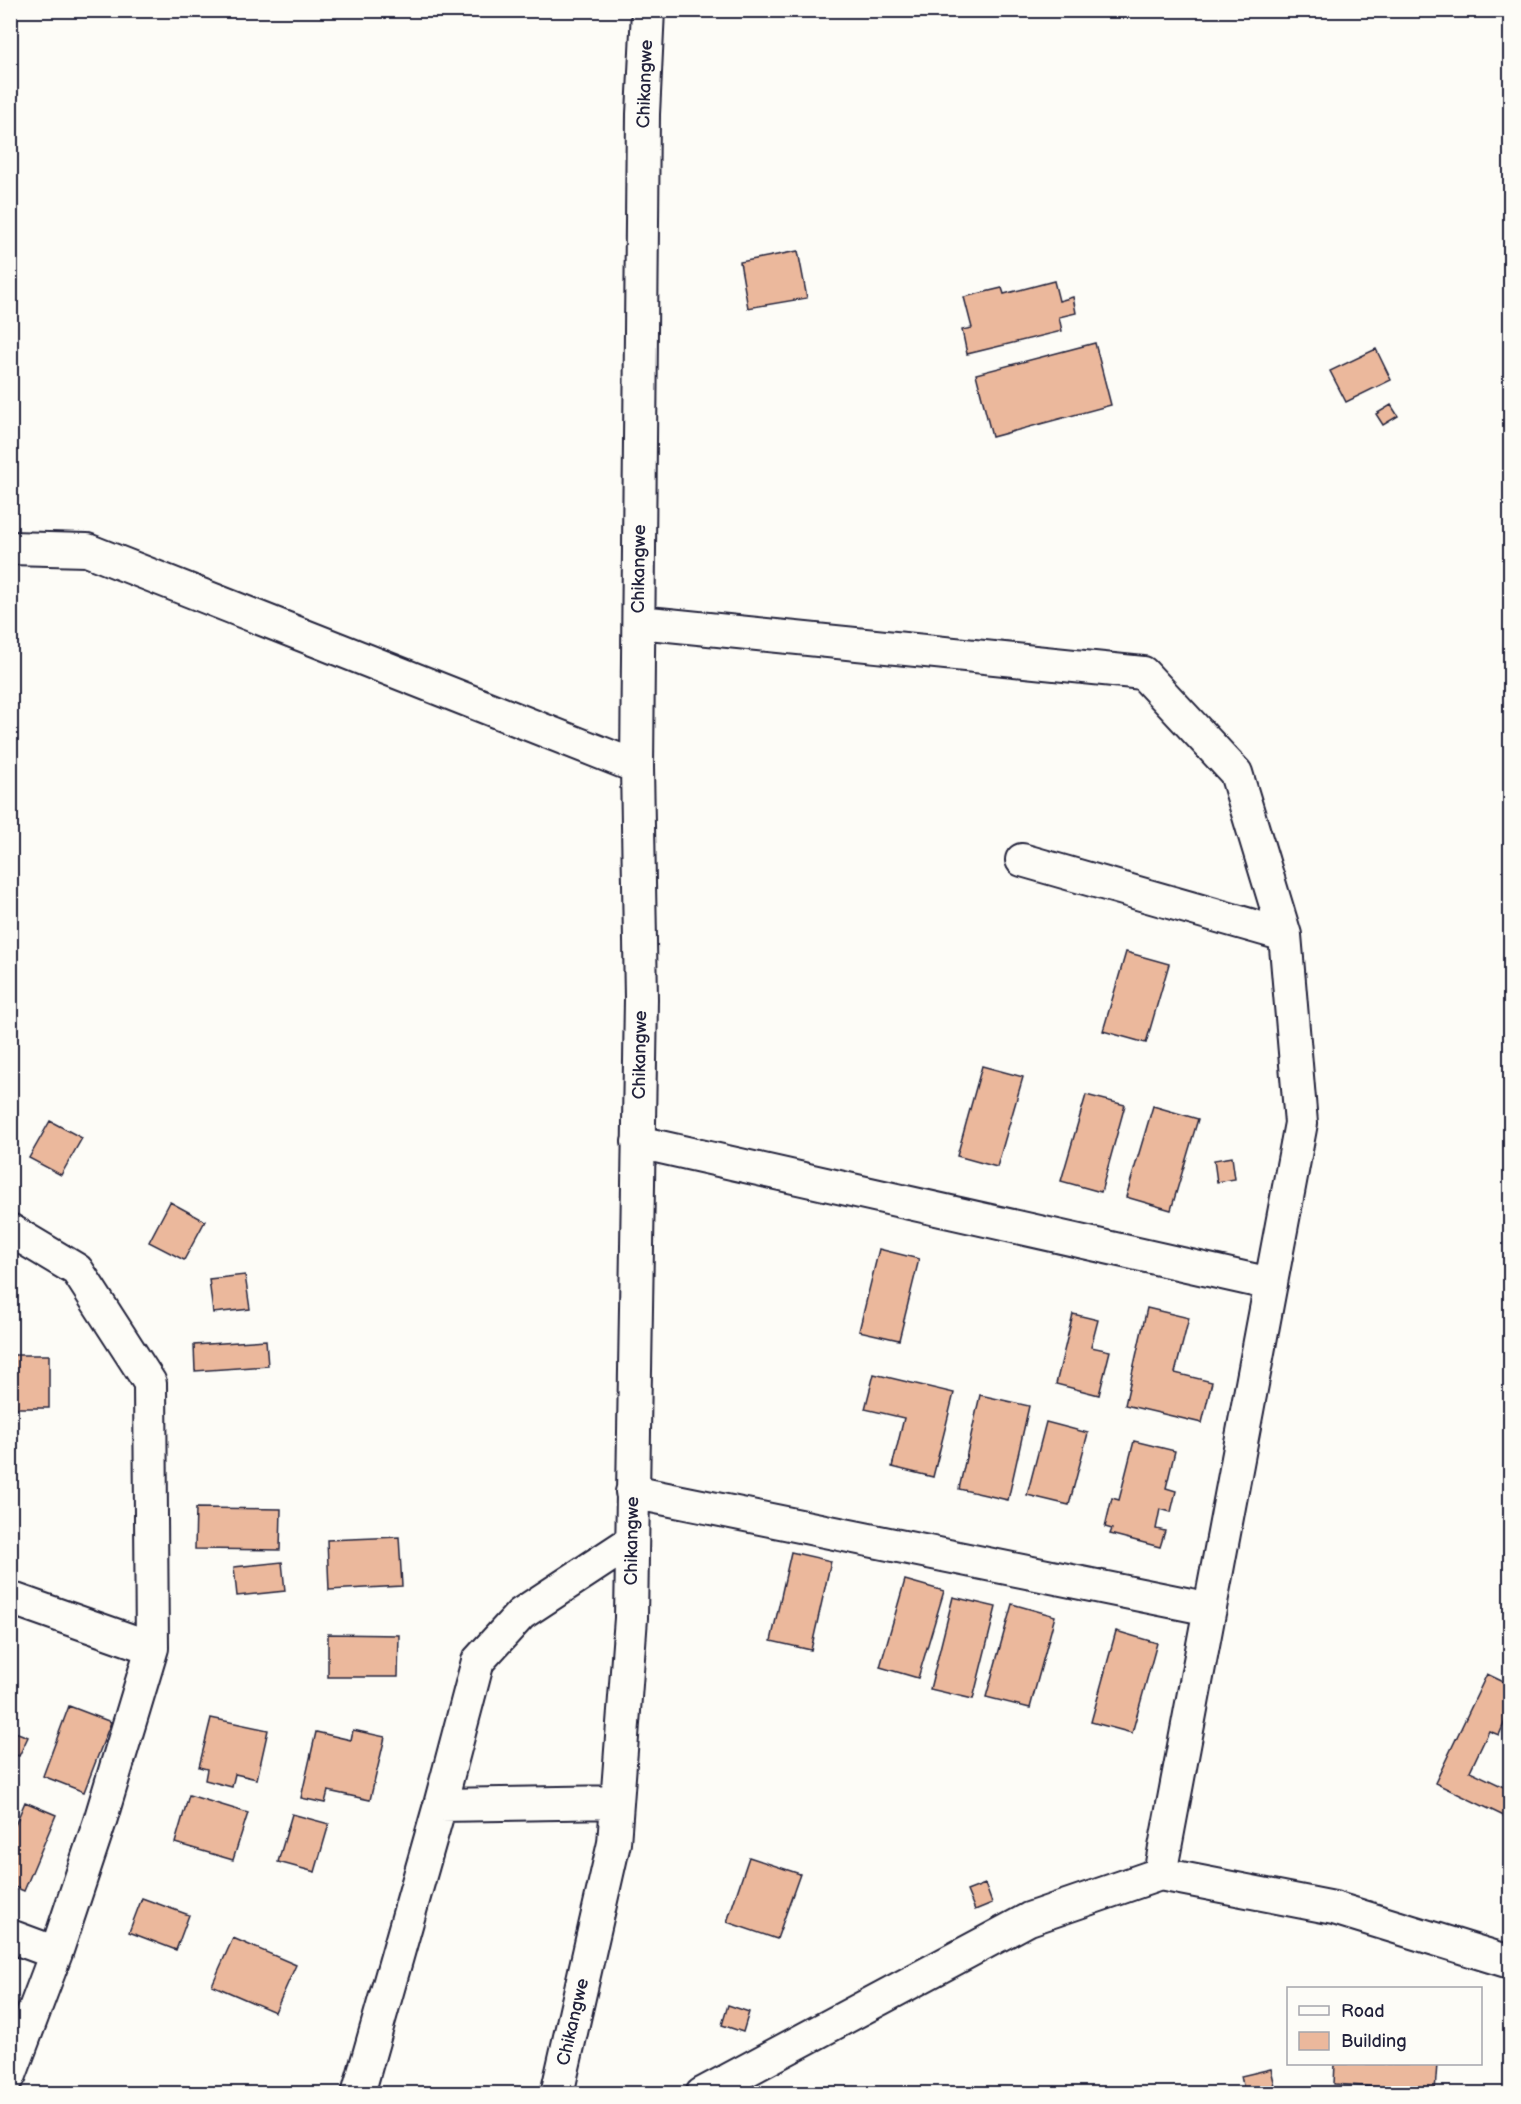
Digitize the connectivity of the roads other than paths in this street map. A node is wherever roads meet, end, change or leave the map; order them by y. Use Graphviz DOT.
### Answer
graph roads {
  1 [pos="648,10"];
  2 [pos="10,548"];
  3 [pos="639,622"];
  4 [pos="638,767"];
  5 [pos="1022,860"];
  6 [pos="1285,934"];
  7 [pos="638,1142"];
  8 [pos="10,1230"];
  9 [pos="1271,1284"];
  10 [pos="632,1492"];
  11 [pos="632,1541"];
  12 [pos="10,1598"];
  13 [pos="1210,1609"];
  14 [pos="152,1648"];
  15 [pos="617,1802"];
  16 [pos="440,1805"];
  17 [pos="1160,1874"];
  18 [pos="10,1935"];
  19 [pos="56,1953"];
  20 [pos="1510,1962"];
  21 [pos="10,2075"];
  22 [pos="358,2094"];
  23 [pos="557,2094"];
  24 [pos="702,2094"];
  1 -- 3 [label="street, Chikangwe"];
  2 -- 4 [label="street"];
  3 -- 4 [label="street, Chikangwe"];
  3 -- 6 [label="street"];
  4 -- 7 [label="street, Chikangwe"];
  5 -- 6 [label="street"];
  6 -- 9 [label="street"];
  7 -- 9 [label="street"];
  7 -- 10 [label="street, Chikangwe"];
  8 -- 14 [label="street"];
  9 -- 13 [label="street"];
  10 -- 11 [label="street, Chikangwe"];
  10 -- 13 [label="street"];
  11 -- 15 [label="street, Chikangwe"];
  11 -- 16 [label="street"];
  12 -- 14 [label="street"];
  13 -- 17 [label="street"];
  14 -- 19 [label="street"];
  15 -- 16 [label="street"];
  15 -- 23 [label="street, Chikangwe"];
  16 -- 22 [label="street"];
  17 -- 20 [label="street"];
  17 -- 24 [label="street"];
  18 -- 19 [label="street"];
  19 -- 21 [label="street"];
}
